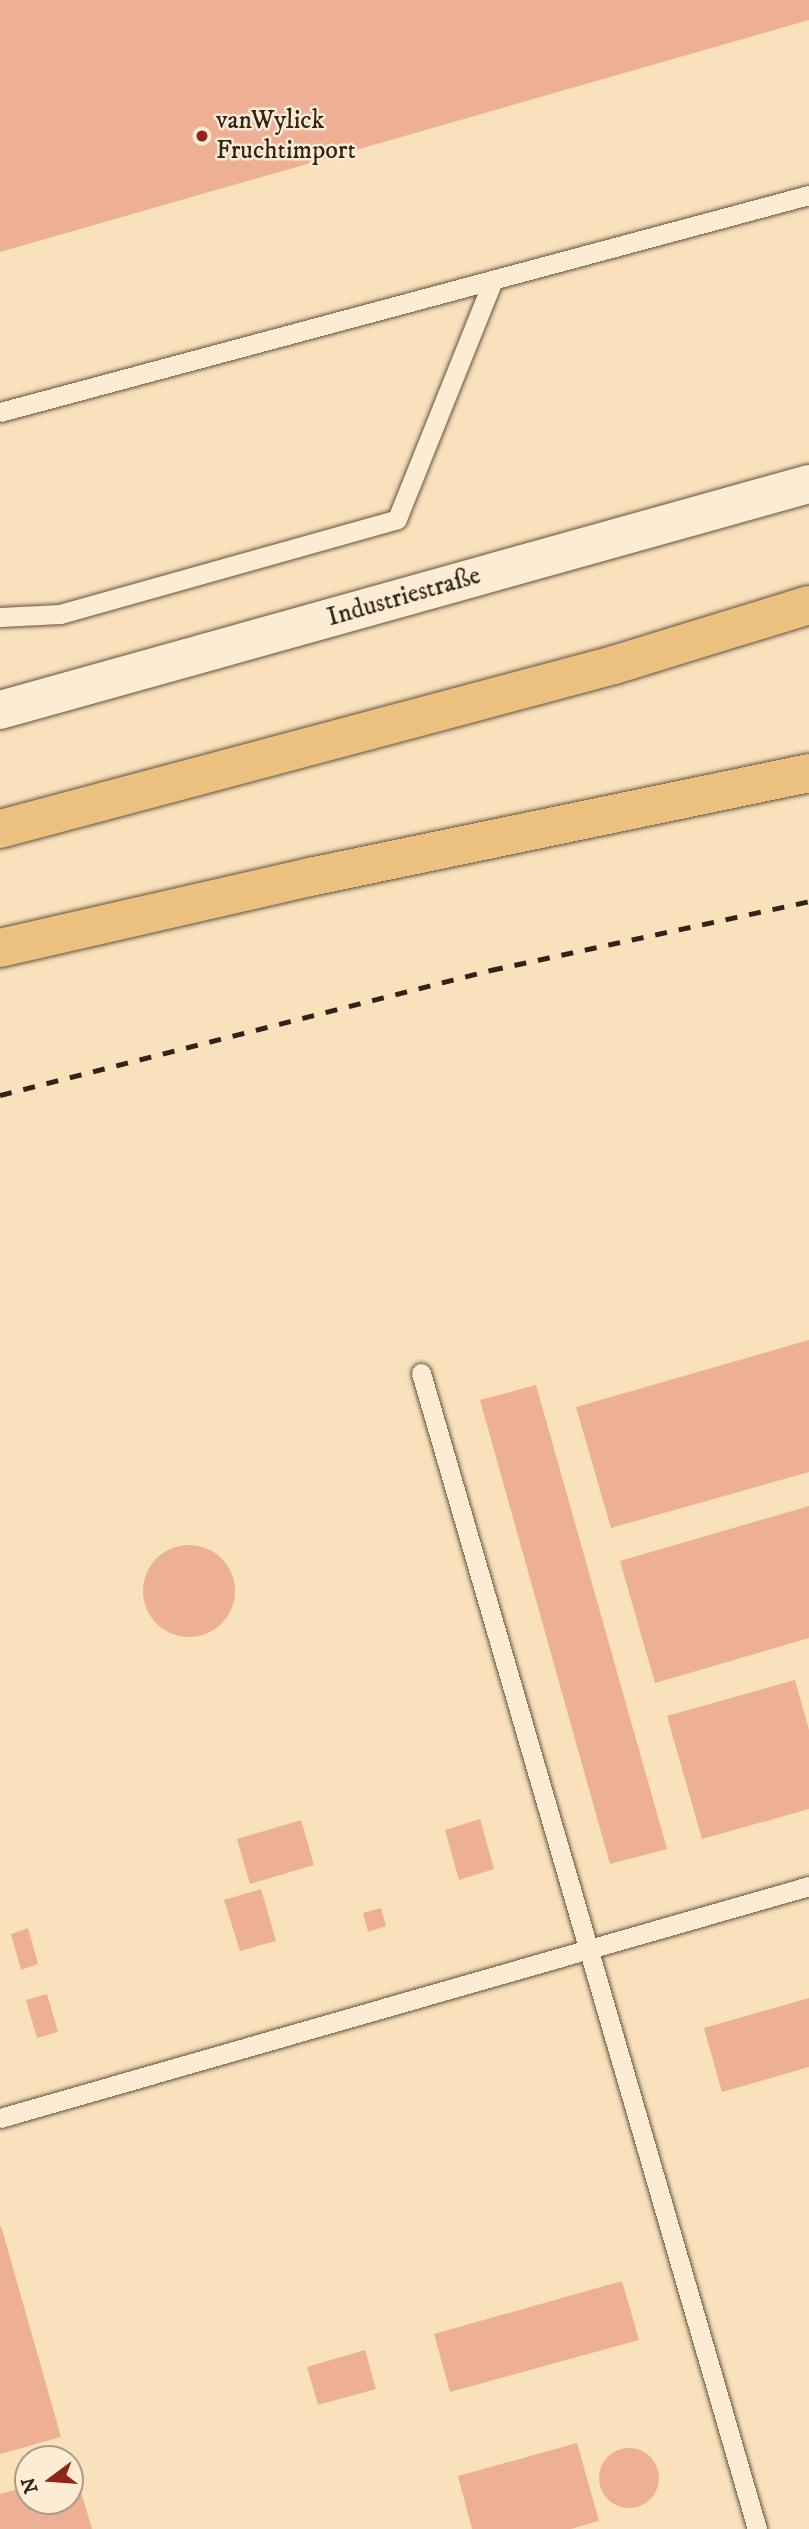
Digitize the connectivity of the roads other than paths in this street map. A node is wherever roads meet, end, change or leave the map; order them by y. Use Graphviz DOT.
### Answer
graph roads {
  1 [pos="809,195"];
  2 [pos="493,280"];
  3 [pos="0,412"];
  4 [pos="809,484"];
  5 [pos="809,605"];
  6 [pos="0,617"];
  7 [pos="0,710"];
  8 [pos="809,773"];
  9 [pos="0,829"];
  10 [pos="0,948"];
  11 [pos="421,1373"];
  12 [pos="809,1886"];
  13 [pos="588,1949"];
  14 [pos="0,2118"];
  15 [pos="757,2529"];
  1 -- 2 [label="lane"];
  2 -- 3 [label="lane"];
  2 -- 6 [label="lane"];
  4 -- 7 [label="street, Industriestraße"];
  5 -- 9 [label="highway"];
  8 -- 10 [label="highway"];
  11 -- 13 [label="lane"];
  12 -- 13 [label="lane"];
  13 -- 14 [label="lane"];
  13 -- 15 [label="lane"];
}
